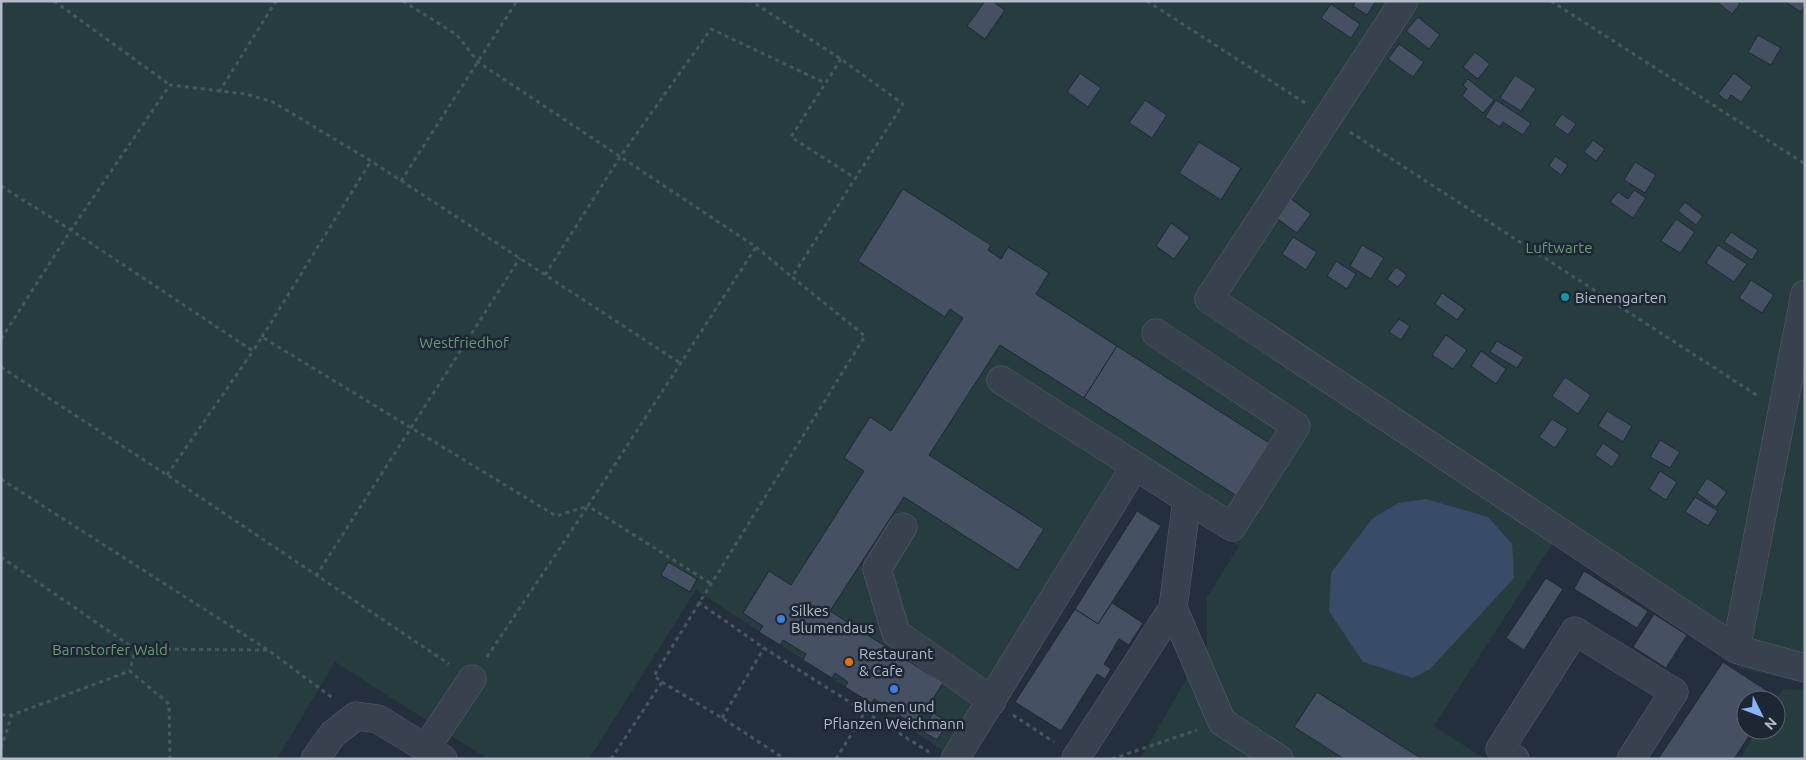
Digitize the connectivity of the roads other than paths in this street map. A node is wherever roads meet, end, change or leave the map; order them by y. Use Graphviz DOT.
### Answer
graph roads {
  1 [pos="1404,1"];
  2 [pos="1805,294"];
  3 [pos="1156,333"];
  4 [pos="1001,380"];
  5 [pos="1135,466"];
  6 [pos="1187,499"];
  7 [pos="903,526"];
  8 [pos="1173,608"];
  9 [pos="1736,649"];
  10 [pos="1805,668"];
  11 [pos="472,679"];
  12 [pos="992,701"];
  13 [pos="434,753"];
  14 [pos="948,757"];
  15 [pos="1076,758"];
  16 [pos="315,759"];
  17 [pos="1279,759"];
  18 [pos="1515,759"];
  19 [pos="1631,759"];
  1 -- 9 [label="street"];
  2 -- 9 [label="street"];
  3 -- 6 [label="street"];
  4 -- 5 [label="street"];
  5 -- 6 [label="street"];
  5 -- 12 [label="street"];
  6 -- 8 [label="street"];
  7 -- 12 [label="street"];
  8 -- 15 [label="street"];
  8 -- 17 [label="street"];
  9 -- 10 [label="street"];
  11 -- 13 [label="street"];
  12 -- 14 [label="street"];
  13 -- 16 [label="street"];
  18 -- 19 [label="street"];
}
